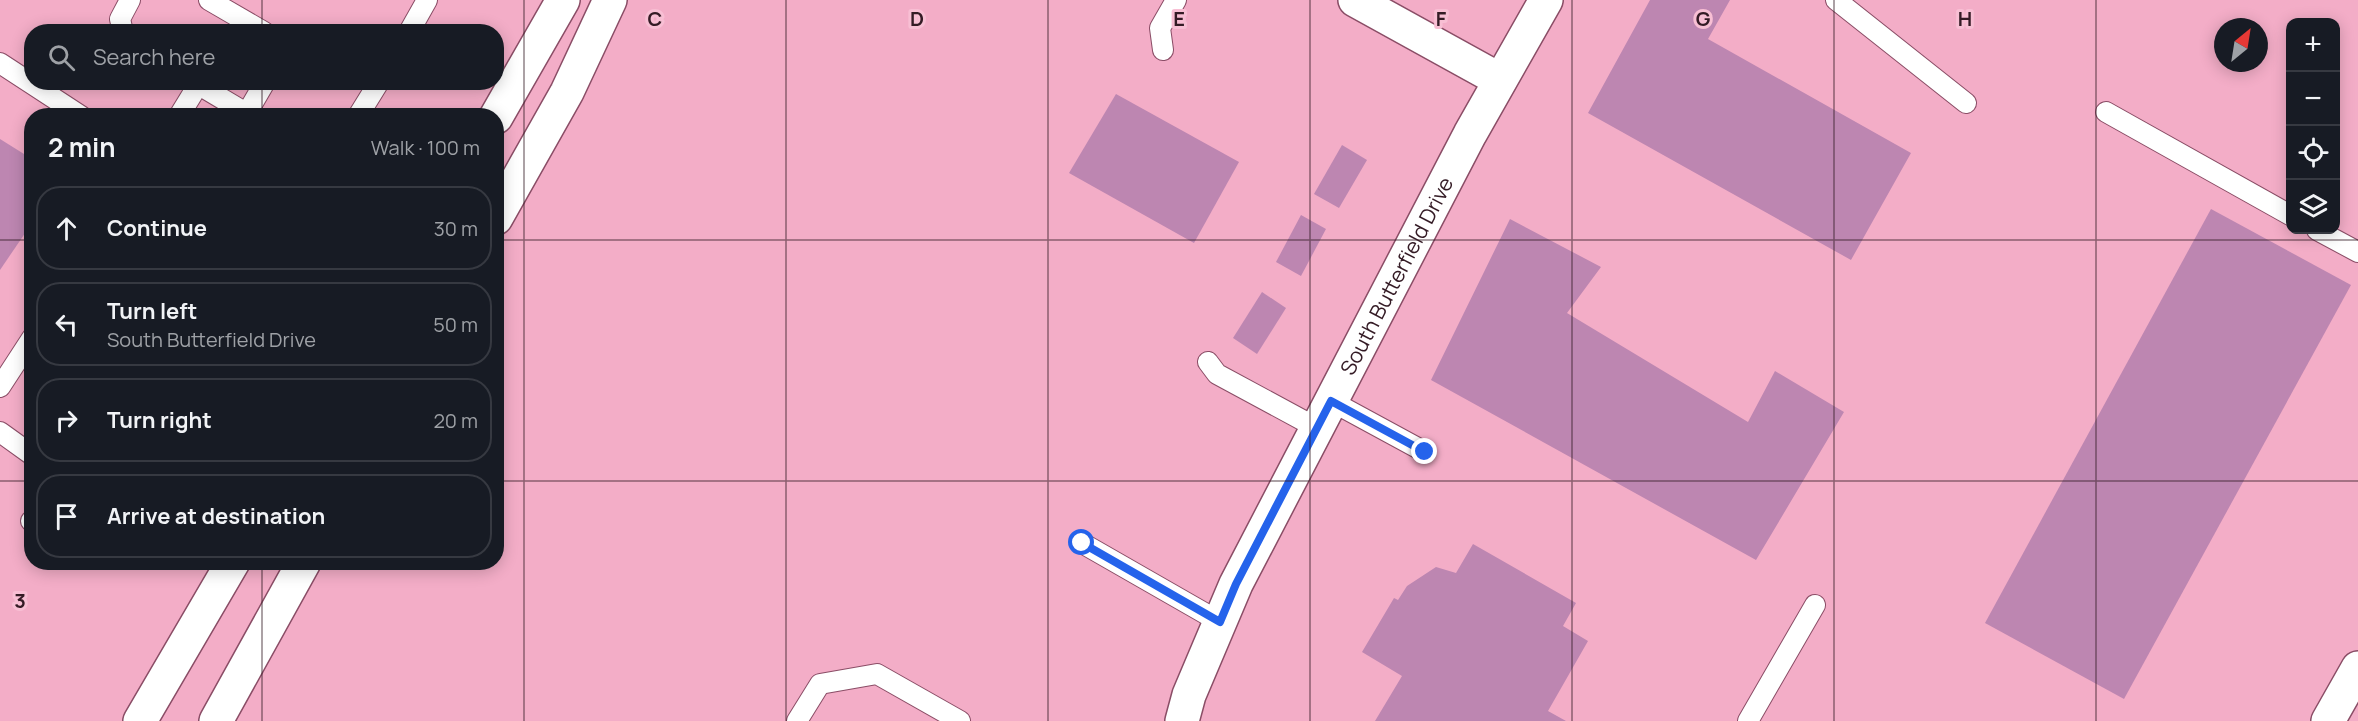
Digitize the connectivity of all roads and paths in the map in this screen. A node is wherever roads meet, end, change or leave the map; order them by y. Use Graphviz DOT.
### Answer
graph roads {
  1 [pos="130,0"];
  2 [pos="208,0"];
  3 [pos="427,0"];
  4 [pos="610,0"];
  5 [pos="1176,0"];
  6 [pos="1355,0"];
  7 [pos="1546,0"];
  8 [pos="1836,0"];
  9 [pos="559,2"];
  10 [pos="121,24"];
  11 [pos="250,24"];
  12 [pos="414,24"];
  13 [pos="1164,50"];
  14 [pos="0,63"];
  15 [pos="24,79"];
  16 [pos="1500,80"];
  17 [pos="41,90"];
  18 [pos="193,90"];
  19 [pos="207,90"];
  20 [pos="261,90"];
  21 [pos="374,90"];
  22 [pos="1966,103"];
  23 [pos="69,108"];
  24 [pos="183,108"];
  25 [pos="238,108"];
  26 [pos="252,108"];
  27 [pos="363,108"];
  28 [pos="501,108"];
  29 [pos="2106,112"];
  30 [pos="504,204"];
  31 [pos="2286,212"];
  32 [pos="2324,234"];
  33 [pos="2358,252"];
  34 [pos="24,350"];
  35 [pos="1208,362"];
  36 [pos="0,387"];
  37 [pos="1324,415"];
  38 [pos="0,432"];
  39 [pos="24,449"];
  40 [pos="1425,452"];
  41 [pos="1082,543"];
  42 [pos="227,570"];
  43 [pos="300,570"];
  44 [pos="1815,605"];
  45 [pos="1220,622"];
  46 [pos="2358,668"];
  47 [pos="141,721"];
  48 [pos="216,721"];
  49 [pos="797,721"];
  50 [pos="960,721"];
  51 [pos="1182,721"];
  52 [pos="1748,721"];
  53 [pos="2328,721"];
  1 -- 10 [label="lane"];
  2 -- 11 [label="lane"];
  3 -- 12 [label="lane"];
  4 -- 30 [label="street"];
  5 -- 13 [label="lane"];
  6 -- 16 [label="street"];
  7 -- 16 [label="street, South Butterfield Drive"];
  8 -- 22 [label="lane"];
  9 -- 28 [label="street"];
  14 -- 15 [label="lane"];
  16 -- 37 [label="street, South Butterfield Drive"];
  17 -- 23 [label="lane"];
  18 -- 24 [label="lane"];
  19 -- 25 [label="lane"];
  20 -- 26 [label="lane"];
  21 -- 27 [label="lane"];
  29 -- 31 [label="lane"];
  32 -- 33 [label="lane"];
  34 -- 36 [label="lane"];
  35 -- 37 [label="lane"];
  37 -- 40 [label="lane"];
  37 -- 45 [label="street, South Butterfield Drive"];
  38 -- 39 [label="lane"];
  41 -- 45 [label="lane"];
  42 -- 47 [label="street"];
  43 -- 48 [label="street"];
  44 -- 52 [label="lane"];
  45 -- 51 [label="street, South Butterfield Drive"];
  46 -- 53 [label="street"];
  49 -- 50 [label="lane"];
}
